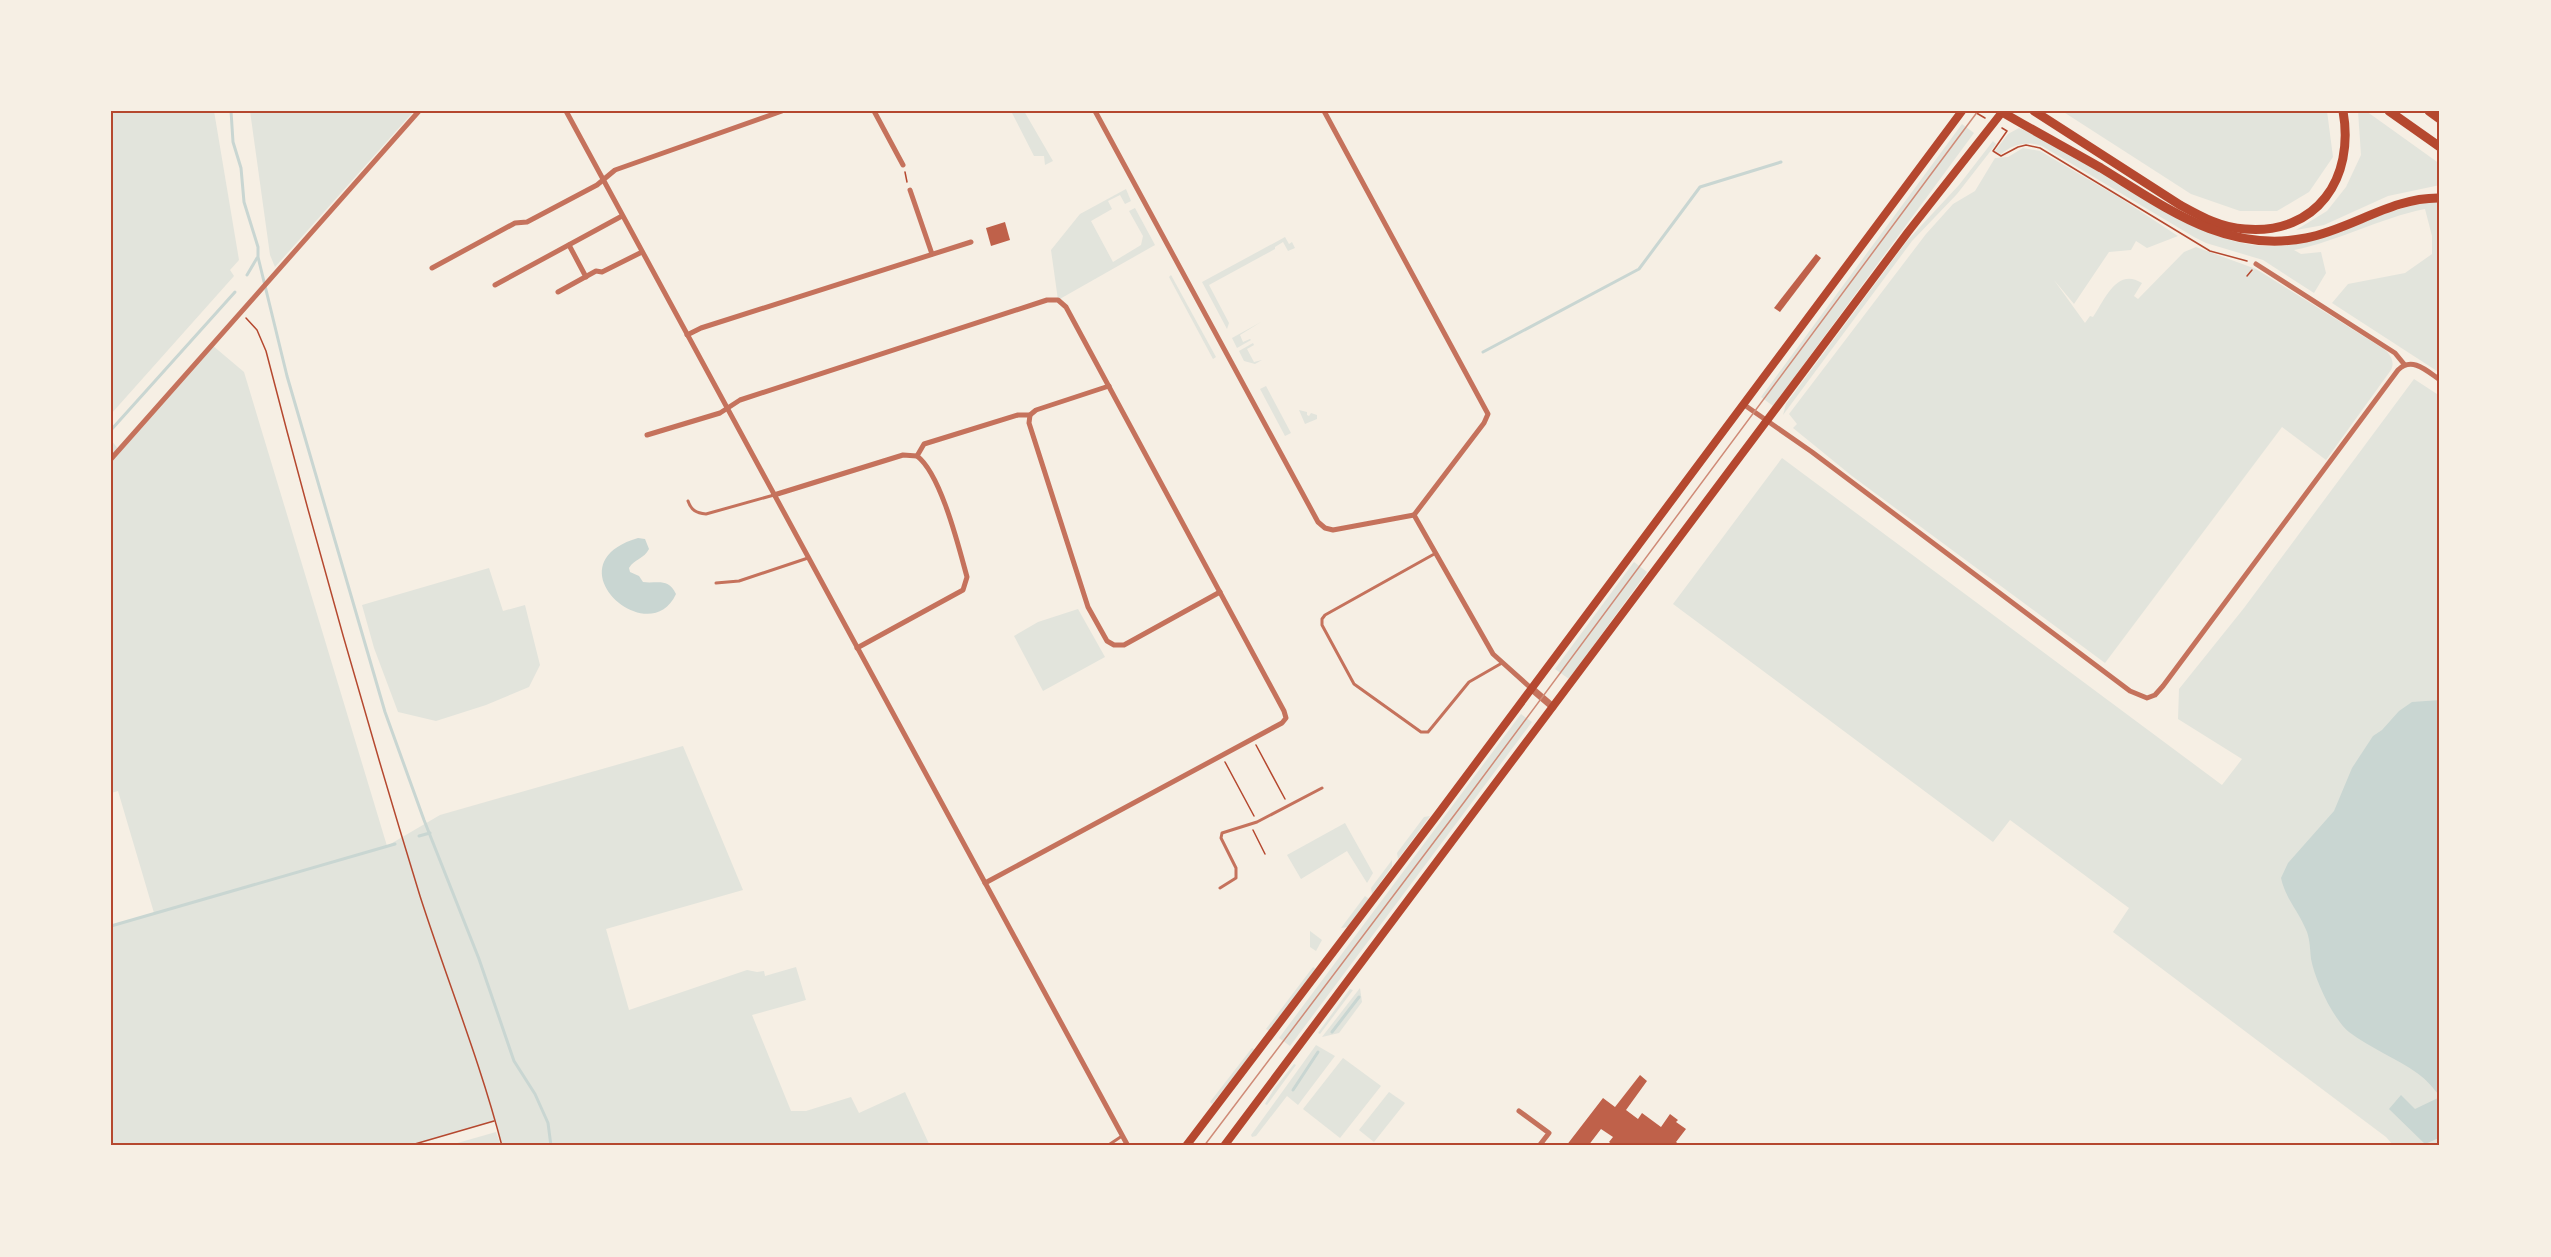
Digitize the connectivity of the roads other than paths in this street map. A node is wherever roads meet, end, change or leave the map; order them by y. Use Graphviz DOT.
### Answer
graph roads {
  1 [pos="419,111"];
  2 [pos="566,111"];
  3 [pos="782,111"];
  4 [pos="874,111"];
  5 [pos="1095,111"];
  6 [pos="1324,111"];
  7 [pos="1962,111"];
  8 [pos="2001,111"];
  9 [pos="2034,111"];
  10 [pos="2343,111"];
  11 [pos="2389,111"];
  12 [pos="2429,111"];
  13 [pos="2440,119"];
  14 [pos="2440,147"];
  15 [pos="903,165"];
  16 [pos="603,180"];
  17 [pos="910,190"];
  18 [pos="2440,198"];
  19 [pos="622,216"];
  20 [pos="971,242"];
  21 [pos="569,245"];
  22 [pos="642,252"];
  23 [pos="932,254"];
  24 [pos="2256,264"];
  25 [pos="432,268"];
  26 [pos="586,277"];
  27 [pos="495,285"];
  28 [pos="558,292"];
  29 [pos="687,336"];
  30 [pos="2404,364"];
  31 [pos="2440,380"];
  32 [pos="1109,386"];
  33 [pos="1743,404"];
  34 [pos="726,408"];
  35 [pos="1030,415"];
  36 [pos="1768,420"];
  37 [pos="647,435"];
  38 [pos="917,456"];
  39 [pos="111,459"];
  40 [pos="774,495"];
  41 [pos="688,501"];
  42 [pos="1414,515"];
  43 [pos="1436,553"];
  44 [pos="808,558"];
  45 [pos="716,583"];
  46 [pos="1220,592"];
  47 [pos="857,648"];
  48 [pos="1502,663"];
  49 [pos="1532,689"];
  50 [pos="1553,707"];
  51 [pos="1322,788"];
  52 [pos="985,883"];
  53 [pos="1220,888"];
  54 [pos="1519,1111"];
  55 [pos="1122,1136"];
  56 [pos="1107,1146"];
  57 [pos="1128,1146"];
  58 [pos="1186,1146"];
  59 [pos="1224,1146"];
  60 [pos="1539,1146"];
  1 -- 39 [label="street"];
  2 -- 16 [label="street"];
  3 -- 16 [label="street"];
  4 -- 15 [label="street"];
  5 -- 42 [label="street"];
  6 -- 42 [label="street"];
  7 -- 33 [label="main road"];
  8 -- 18 [label="highway"];
  8 -- 36 [label="main road"];
  9 -- 10 [label="highway"];
  11 -- 14 [label="highway"];
  12 -- 13 [label="highway"];
  16 -- 19 [label="street"];
  16 -- 25 [label="street"];
  17 -- 23 [label="street"];
  19 -- 21 [label="street"];
  19 -- 22 [label="street"];
  20 -- 23 [label="street"];
  21 -- 26 [label="street"];
  21 -- 27 [label="street"];
  22 -- 26 [label="street"];
  22 -- 29 [label="street"];
  23 -- 29 [label="street"];
  24 -- 30 [label="street"];
  26 -- 28 [label="street"];
  29 -- 34 [label="street"];
  30 -- 31 [label="street"];
  30 -- 36 [label="street"];
  32 -- 34 [label="street"];
  32 -- 35 [label="street"];
  32 -- 46 [label="street"];
  33 -- 36 [label="street"];
  33 -- 49 [label="main road"];
  34 -- 37 [label="street"];
  34 -- 40 [label="street"];
  35 -- 38 [label="street"];
  35 -- 46 [label="street"];
  36 -- 50 [label="main road"];
  38 -- 40 [label="street"];
  38 -- 47 [label="street"];
  40 -- 41 [label="lane"];
  40 -- 44 [label="street"];
  42 -- 43 [label="street"];
  43 -- 48 [label="street"];
  43 -- 48 [label="lane"];
  44 -- 45 [label="lane"];
  44 -- 47 [label="street"];
  46 -- 52 [label="street"];
  47 -- 52 [label="street"];
  48 -- 49 [label="street"];
  49 -- 50 [label="street"];
  49 -- 58 [label="main road"];
  50 -- 59 [label="main road"];
  51 -- 53 [label="lane"];
  52 -- 55 [label="street"];
  54 -- 60 [label="street"];
  55 -- 56 [label="lane"];
  55 -- 57 [label="street"];
}
